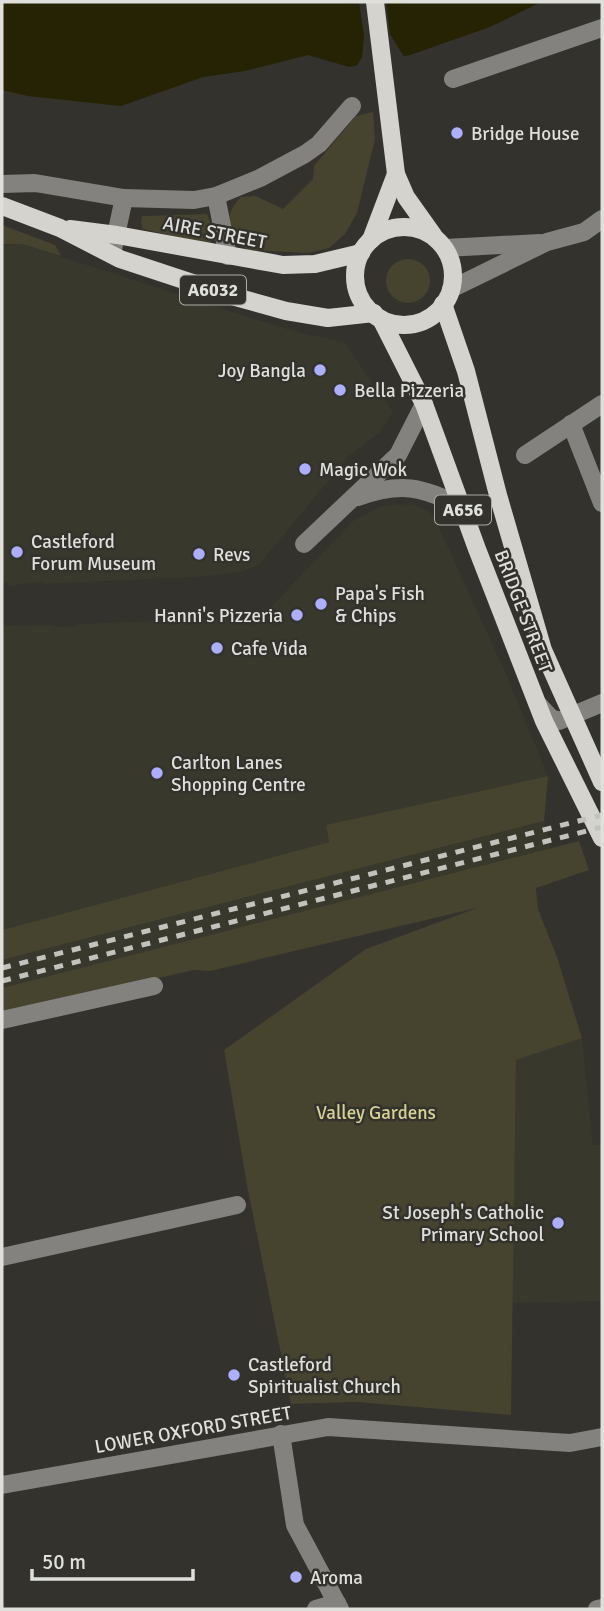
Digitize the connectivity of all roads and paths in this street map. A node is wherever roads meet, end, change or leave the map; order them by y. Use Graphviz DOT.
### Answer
graph roads {
  1 [pos="375,2"];
  2 [pos="602,28"];
  3 [pos="453,79"];
  4 [pos="352,106"];
  5 [pos="396,174"];
  6 [pos="2,184"];
  7 [pos="216,195"];
  8 [pos="124,198"];
  9 [pos="2,206"];
  10 [pos="602,219"];
  11 [pos="60,228"];
  12 [pos="117,235"];
  13 [pos="439,242"];
  14 [pos="547,242"];
  15 [pos="366,246"];
  16 [pos="111,255"];
  17 [pos="228,256"];
  18 [pos="447,297"];
  19 [pos="378,316"];
  20 [pos="424,404"];
  21 [pos="602,404"];
  22 [pos="571,424"];
  23 [pos="525,455"];
  24 [pos="351,499"];
  25 [pos="602,503"];
  26 [pos="461,507"];
  27 [pos="304,544"];
  28 [pos="602,703"];
  29 [pos="538,704"];
  30 [pos="572,716"];
  31 [pos="559,755"];
  32 [pos="602,782"];
  33 [pos="602,838"];
  34 [pos="154,986"];
  35 [pos="2,1020"];
  36 [pos="237,1205"];
  37 [pos="2,1257"];
  38 [pos="281,1434"];
  39 [pos="602,1437"];
  40 [pos="2,1485"];
  41 [pos="339,1606"];
  42 [pos="602,1608"];
  43 [pos="316,1609"];
  44 [pos="597,1609"];
  1 -- 5 [label="main road, A656"];
  2 -- 3 [label="street"];
  4 -- 7 [label="street"];
  5 -- 13 [label="main road, A656"];
  5 -- 15 [label="main road, A656"];
  6 -- 8 [label="street"];
  7 -- 8 [label="street"];
  7 -- 17 [label="street"];
  8 -- 12 [label="street"];
  9 -- 11 [label="main road, AIRE STREET / A6032"];
  10 -- 14 [label="street"];
  11 -- 12 [label="main road, AIRE STREET / A6032"];
  11 -- 16 [label="main road, AIRE STREET / A6032"];
  12 -- 16 [label="street"];
  12 -- 17 [label="main road, AIRE STREET / A6032"];
  13 -- 14 [label="street"];
  13 -- 15 [label="main road"];
  13 -- 18 [label="main road, A656"];
  14 -- 18 [label="street"];
  15 -- 17 [label="main road, AIRE STREET / A6032"];
  15 -- 19 [label="main road, A656"];
  16 -- 19 [label="main road, AIRE STREET / A6032"];
  18 -- 19 [label="main road"];
  18 -- 30 [label="main road, BRIDGE STREET / A656"];
  19 -- 20 [label="main road, BRIDGE STREET / A656"];
  20 -- 24 [label="street"];
  20 -- 26 [label="main road, BRIDGE STREET / A656"];
  21 -- 22 [label="street"];
  22 -- 23 [label="street"];
  22 -- 25 [label="street"];
  24 -- 26 [label="street"];
  24 -- 27 [label="street"];
  26 -- 29 [label="main road, BRIDGE STREET / A656"];
  28 -- 30 [label="street"];
  29 -- 30 [label="street"];
  29 -- 31 [label="main road, BRIDGE STREET / A656"];
  30 -- 31 [label="street"];
  30 -- 32 [label="main road, BRIDGE STREET / A656"];
  31 -- 33 [label="main road, BRIDGE STREET / A656"];
  34 -- 35 [label="street"];
  36 -- 37 [label="street"];
  38 -- 39 [label="street, LOWER OXFORD STREET"];
  38 -- 40 [label="street, LOWER OXFORD STREET"];
  38 -- 41 [label="street"];
  41 -- 43 [label="street"];
  42 -- 44 [label="street"];
}
